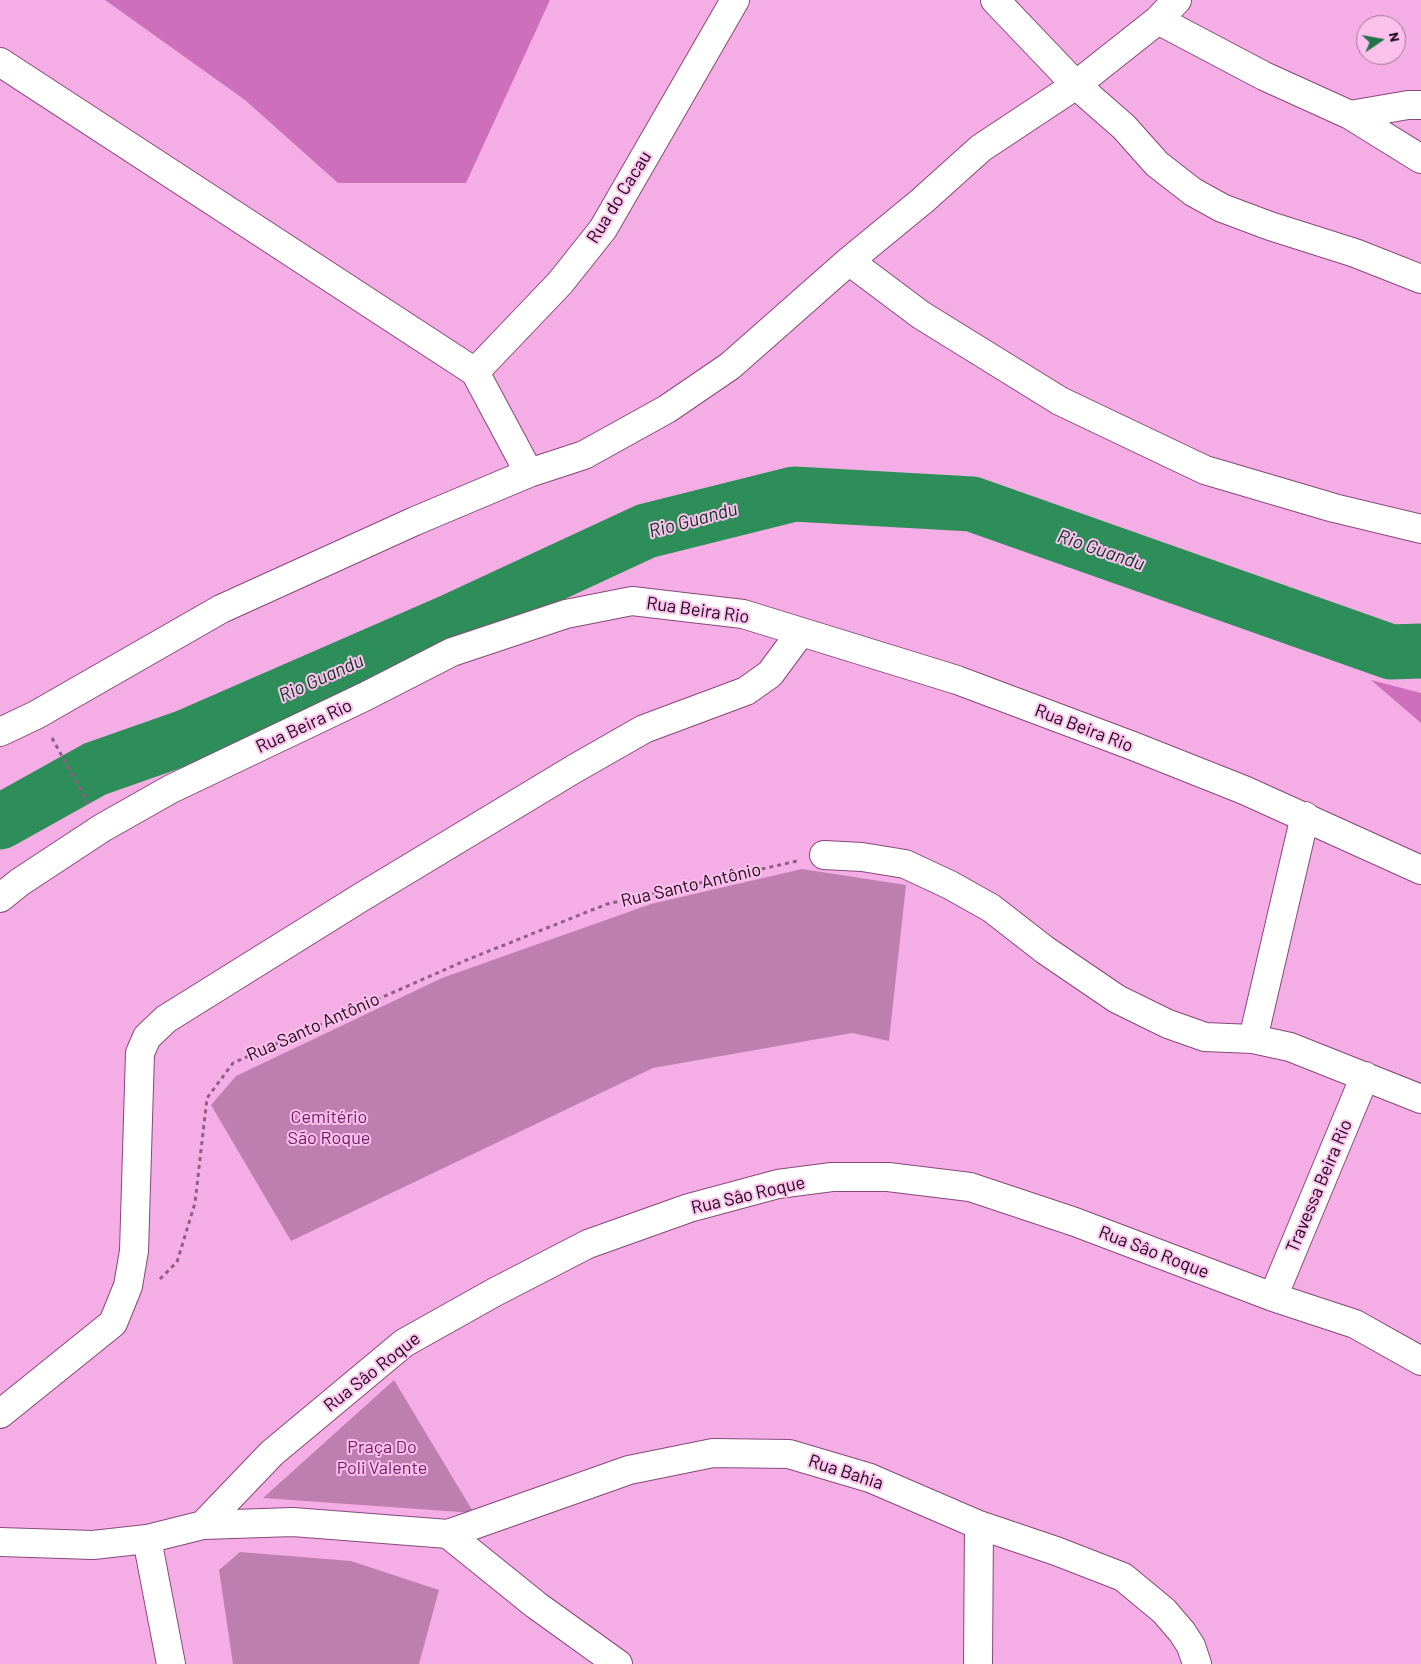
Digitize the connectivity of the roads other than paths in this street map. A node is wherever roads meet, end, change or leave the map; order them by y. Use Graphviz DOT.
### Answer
graph roads {
  1 [pos="735,0"];
  2 [pos="995,0"];
  3 [pos="1177,0"];
  4 [pos="1158,20"];
  5 [pos="0,62"];
  6 [pos="1076,85"];
  7 [pos="1421,105"];
  8 [pos="1350,115"];
  9 [pos="1421,159"];
  10 [pos="849,260"];
  11 [pos="1421,279"];
  12 [pos="475,372"];
  13 [pos="529,473"];
  14 [pos="1421,530"];
  15 [pos="801,632"];
  16 [pos="0,732"];
  17 [pos="1304,816"];
  18 [pos="824,855"];
  19 [pos="1421,870"];
  20 [pos="0,897"];
  21 [pos="1253,1039"];
  22 [pos="1365,1076"];
  23 [pos="1421,1099"];
  24 [pos="1273,1297"];
  25 [pos="1421,1361"];
  26 [pos="0,1414"];
  27 [pos="203,1525"];
  28 [pos="979,1525"];
  29 [pos="448,1534"];
  30 [pos="147,1538"];
  31 [pos="0,1542"];
  32 [pos="171,1664"];
  33 [pos="618,1664"];
  34 [pos="978,1664"];
  35 [pos="1196,1664"];
  1 -- 12 [label="street, Rua do Cacau"];
  2 -- 6 [label="street"];
  3 -- 4 [label="street"];
  4 -- 6 [label="street"];
  4 -- 8 [label="street"];
  5 -- 12 [label="street"];
  6 -- 10 [label="street"];
  6 -- 11 [label="street"];
  7 -- 8 [label="street"];
  8 -- 9 [label="street"];
  10 -- 13 [label="street"];
  10 -- 14 [label="street"];
  12 -- 13 [label="street"];
  13 -- 16 [label="street"];
  15 -- 17 [label="street, Rua Beira Rio"];
  15 -- 20 [label="street, Rua Beira Rio"];
  15 -- 26 [label="street"];
  17 -- 19 [label="street, Rua Beira Rio"];
  17 -- 21 [label="street"];
  18 -- 21 [label="street"];
  21 -- 22 [label="street"];
  22 -- 23 [label="street"];
  22 -- 24 [label="street, Travessa Beira Rio"];
  24 -- 25 [label="street, Rua Sâo Roque"];
  24 -- 27 [label="street, Rua Sâo Roque"];
  27 -- 29 [label="street"];
  27 -- 30 [label="street"];
  28 -- 29 [label="street, Rua Bahia"];
  28 -- 34 [label="street"];
  28 -- 35 [label="street, Rua Bahia"];
  29 -- 33 [label="street"];
  30 -- 31 [label="street"];
  30 -- 32 [label="street"];
}
